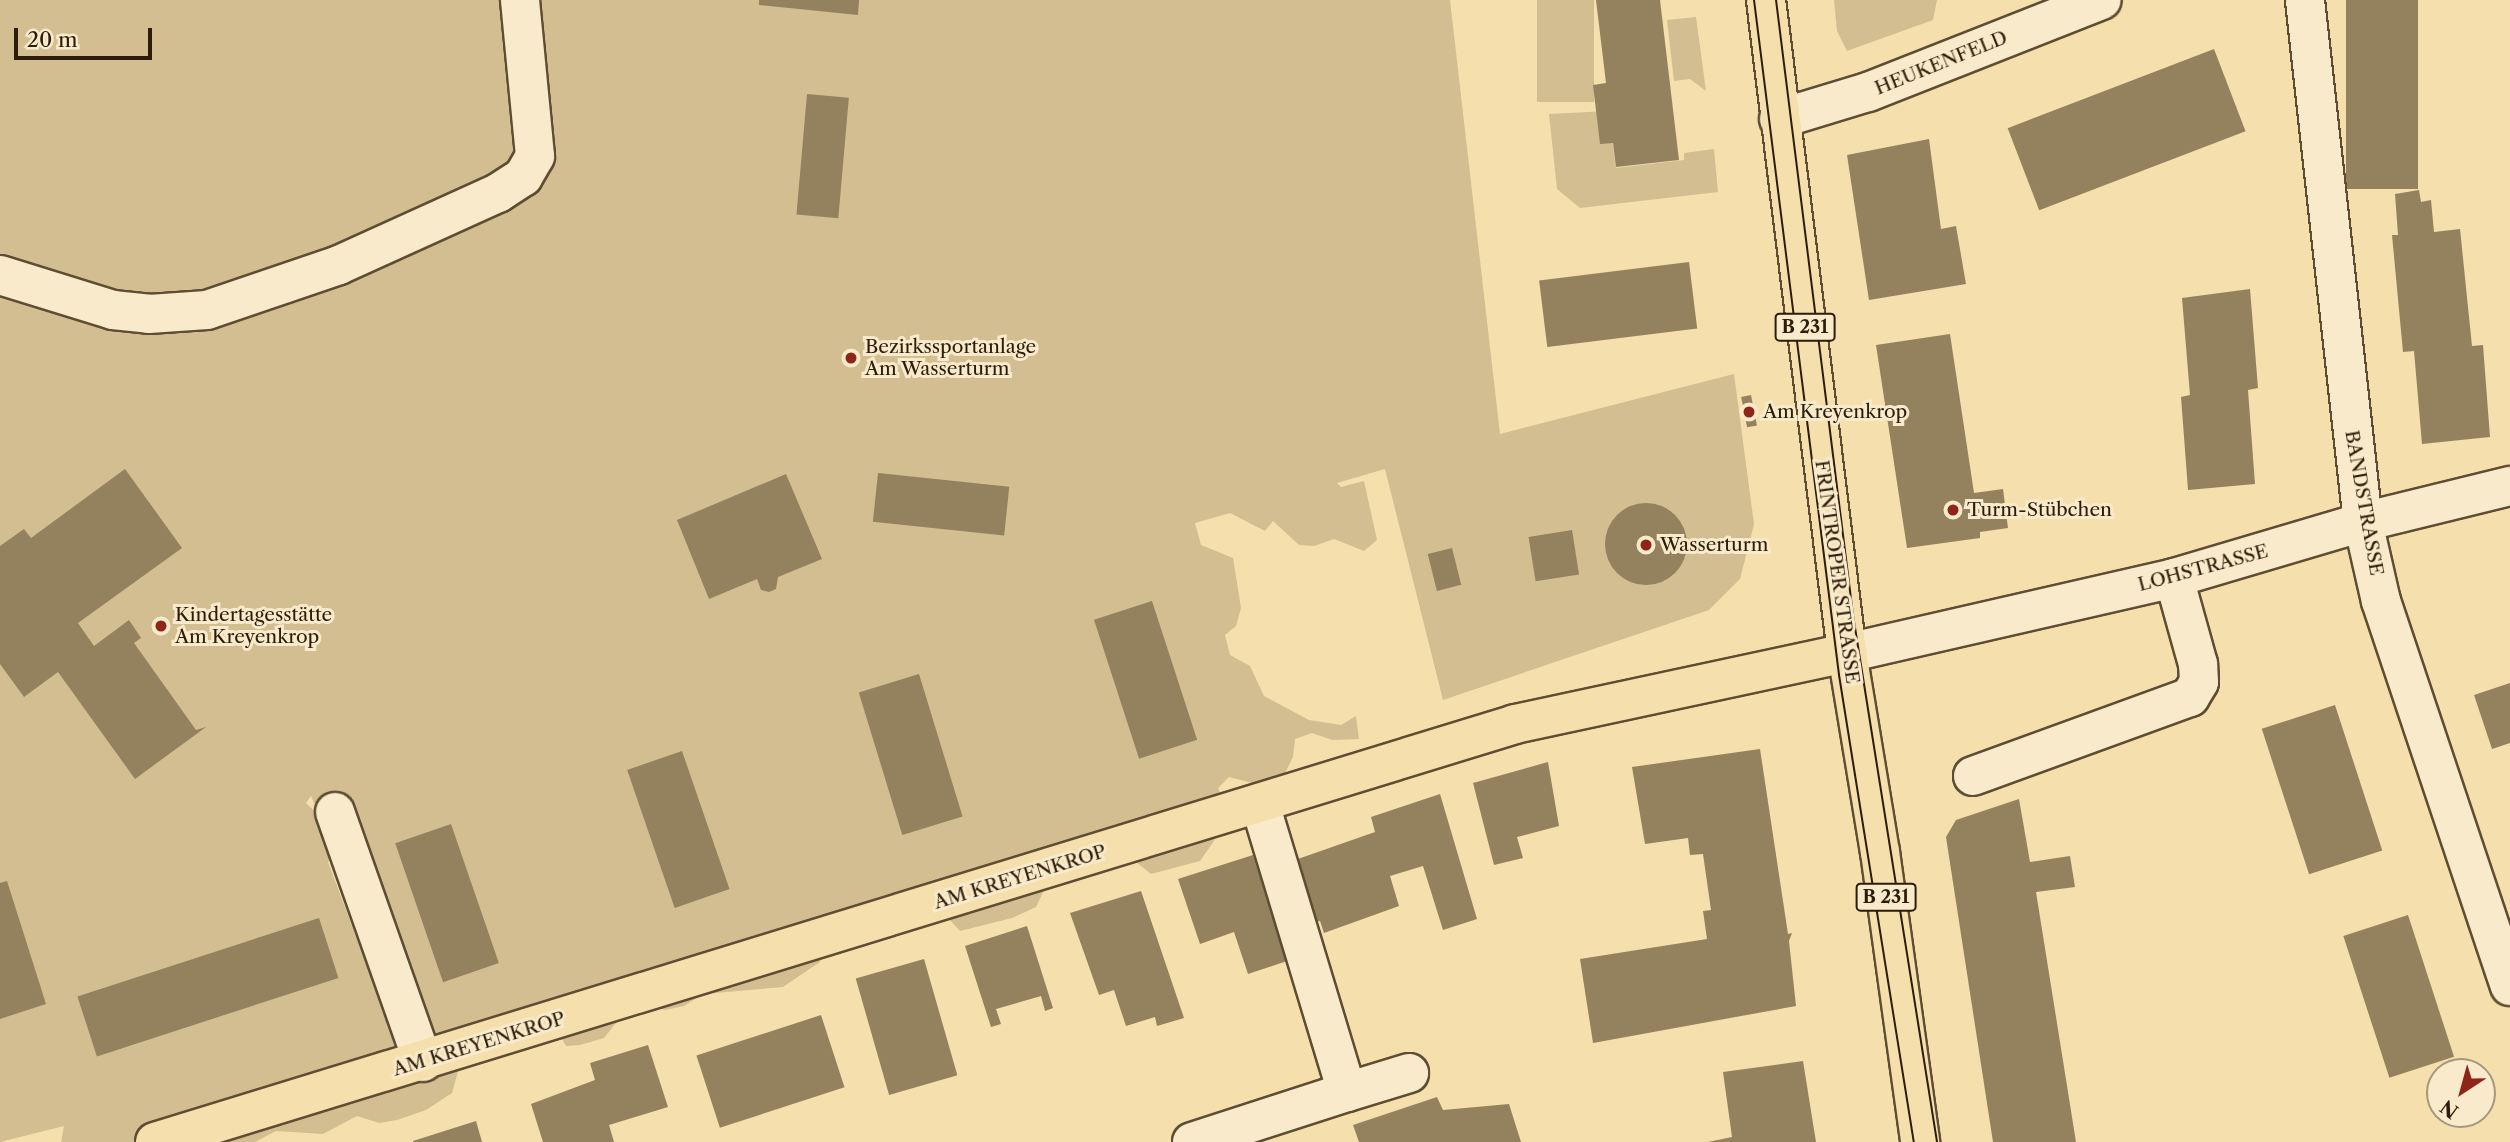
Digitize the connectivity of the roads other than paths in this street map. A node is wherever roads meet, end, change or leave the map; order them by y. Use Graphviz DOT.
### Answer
graph roads {
  1 [pos="520,0"];
  2 [pos="1766,0"];
  3 [pos="2101,0"];
  4 [pos="2305,0"];
  5 [pos="1779,119"];
  6 [pos="0,275"];
  7 [pos="2510,486"];
  8 [pos="2363,522"];
  9 [pos="2174,578"];
  10 [pos="1893,640"];
  11 [pos="1847,653"];
  12 [pos="1973,776"];
  13 [pos="1260,803"];
  14 [pos="335,812"];
  15 [pos="2510,986"];
  16 [pos="423,1062"];
  17 [pos="1409,1073"];
  18 [pos="1347,1092"];
  19 [pos="155,1142"];
  20 [pos="1192,1142"];
  21 [pos="1920,1142"];
  1 -- 6 [label="street"];
  2 -- 5 [label="main road, FRINTROPER STRASSE / B 231"];
  3 -- 5 [label="street, HEUKENFELD"];
  4 -- 8 [label="street, BANDSTRASSE"];
  5 -- 11 [label="main road, FRINTROPER STRASSE / B 231"];
  7 -- 8 [label="street, LOHSTRASSE"];
  8 -- 9 [label="street, LOHSTRASSE"];
  8 -- 15 [label="street, BANDSTRASSE"];
  9 -- 10 [label="street, LOHSTRASSE"];
  9 -- 12 [label="street"];
  10 -- 11 [label="street, AM KREYENKROP"];
  11 -- 13 [label="main road, AM KREYENKROP"];
  11 -- 21 [label="main road, FRINTROPER STRASSE / B 231"];
  13 -- 16 [label="main road, AM KREYENKROP"];
  13 -- 18 [label="street"];
  14 -- 16 [label="street"];
  16 -- 19 [label="main road, AM KREYENKROP"];
  17 -- 18 [label="street"];
  18 -- 20 [label="street"];
}
